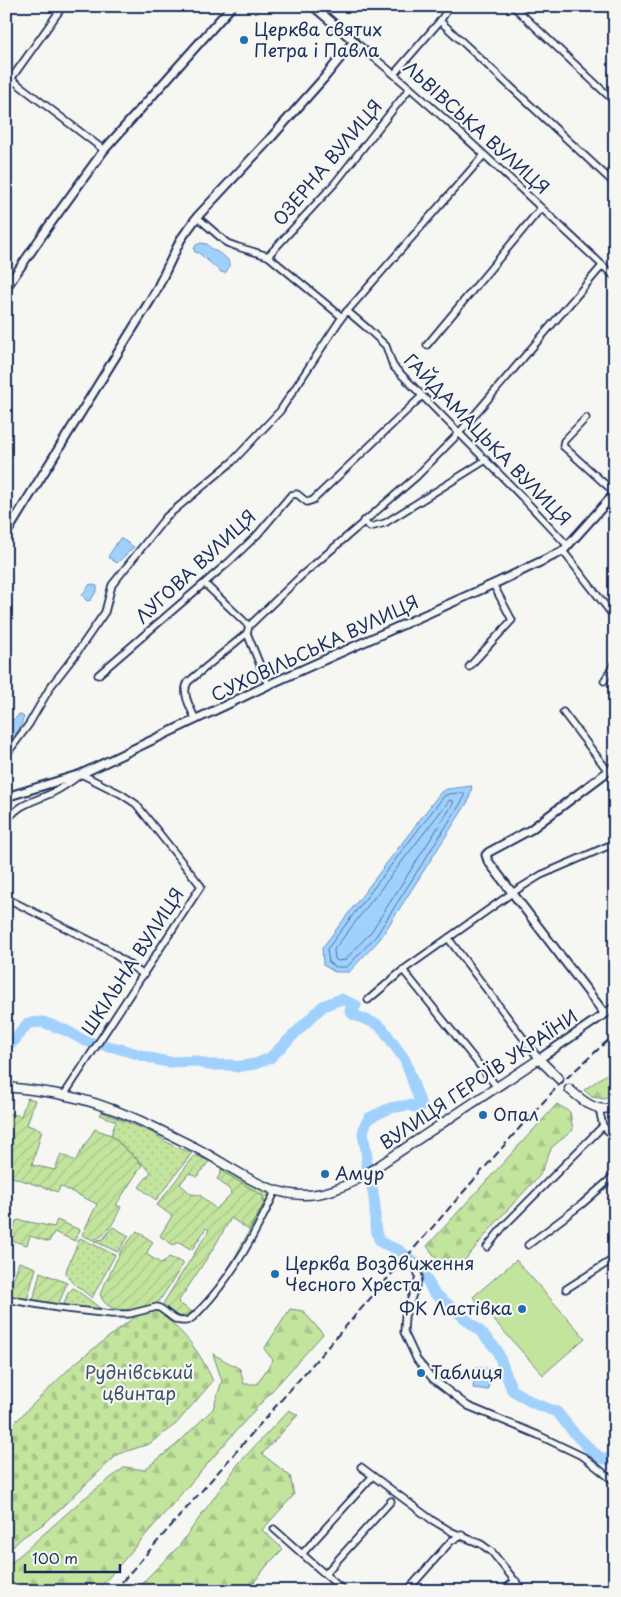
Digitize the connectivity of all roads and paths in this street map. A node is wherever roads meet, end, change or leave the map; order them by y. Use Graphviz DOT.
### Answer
graph roads {
  1 [pos="63,6"];
  2 [pos="232,6"];
  3 [pos="313,6"];
  4 [pos="450,6"];
  5 [pos="514,6"];
  6 [pos="440,21"];
  7 [pos="354,41"];
  8 [pos="394,74"];
  9 [pos="8,77"];
  10 [pos="6,86"];
  11 [pos="410,88"];
  12 [pos="615,102"];
  13 [pos="104,150"];
  14 [pos="484,155"];
  15 [pos="615,184"];
  16 [pos="541,208"];
  17 [pos="197,217"];
  18 [pos="268,256"];
  19 [pos="602,266"];
  20 [pos="615,277"];
  21 [pos="6,288"];
  22 [pos="347,311"];
  23 [pos="342,317"];
  24 [pos="427,346"];
  25 [pos="422,396"];
  26 [pos="586,418"];
  27 [pos="458,433"];
  28 [pos="486,460"];
  29 [pos="615,493"];
  30 [pos="363,521"];
  31 [pos="6,534"];
  32 [pos="566,549"];
  33 [pos="205,584"];
  34 [pos="493,584"];
  35 [pos="615,618"];
  36 [pos="249,626"];
  37 [pos="247,633"];
  38 [pos="615,663"];
  39 [pos="469,667"];
  40 [pos="98,675"];
  41 [pos="604,681"];
  42 [pos="268,685"];
  43 [pos="563,712"];
  44 [pos="196,720"];
  45 [pos="6,755"];
  46 [pos="615,766"];
  47 [pos="608,771"];
  48 [pos="81,774"];
  49 [pos="6,797"];
  50 [pos="6,822"];
  51 [pos="615,843"];
  52 [pos="512,893"];
  53 [pos="6,898"];
  54 [pos="448,938"];
  55 [pos="403,970"];
  56 [pos="144,974"];
  57 [pos="368,1000"];
  58 [pos="615,1006"];
  59 [pos="605,1014"];
  60 [pos="539,1060"];
  61 [pos="559,1079"];
  62 [pos="6,1087"];
  63 [pos="497,1087"];
  64 [pos="569,1090"];
  65 [pos="64,1095"];
  66 [pos="615,1106"];
  67 [pos="599,1109"];
  68 [pos="603,1126"];
  69 [pos="615,1138"];
  70 [pos="615,1175"];
  71 [pos="276,1190"];
  72 [pos="528,1245"];
  73 [pos="487,1247"];
  74 [pos="615,1258"];
  75 [pos="416,1267"];
  76 [pos="566,1289"];
  77 [pos="6,1299"];
  78 [pos="361,1467"];
  79 [pos="370,1479"];
  80 [pos="615,1482"];
  81 [pos="391,1501"];
  82 [pos="274,1529"];
  83 [pos="462,1535"];
  84 [pos="302,1554"];
  85 [pos="325,1574"];
  86 [pos="516,1582"];
  87 [pos="344,1591"];
  88 [pos="407,1591"];
  89 [pos="504,1591"];
  90 [pos="523,1591"];
  1 -- 9 [label="street"];
  2 -- 13 [label="street"];
  3 -- 7 [label="street, ЛЬВІВСЬКА ВУЛИЦЯ"];
  4 -- 6 [label="street"];
  5 -- 12 [label="street"];
  6 -- 8 [label="street"];
  6 -- 15 [label="street"];
  7 -- 8 [label="street, ЛЬВІВСЬКА ВУЛИЦЯ"];
  7 -- 17 [label="street"];
  8 -- 11 [label="street, ЛЬВІВСЬКА ВУЛИЦЯ"];
  9 -- 10 [label="street"];
  9 -- 13 [label="street"];
  11 -- 14 [label="street, ЛЬВІВСЬКА ВУЛИЦЯ"];
  11 -- 18 [label="street, ОЗЕРНА ВУЛИЦЯ"];
  13 -- 21 [label="street"];
  14 -- 16 [label="street, ЛЬВІВСЬКА ВУЛИЦЯ"];
  14 -- 22 [label="street"];
  16 -- 19 [label="street, ЛЬВІВСЬКА ВУЛИЦЯ"];
  16 -- 24 [label="street"];
  17 -- 18 [label="street"];
  17 -- 31 [label="street"];
  18 -- 23 [label="street"];
  19 -- 20 [label="street, ЛЬВІВСЬКА ВУЛИЦЯ"];
  19 -- 27 [label="street"];
  22 -- 23 [label="street"];
  22 -- 25 [label="street, ГАЙДАМАЦЬКА ВУЛИЦЯ"];
  23 -- 45 [label="street"];
  25 -- 27 [label="street, ГАЙДАМАЦЬКА ВУЛИЦЯ"];
  25 -- 33 [label="street, ЛУГОВА ВУЛИЦЯ"];
  26 -- 29 [label="street"];
  27 -- 28 [label="street, ГАЙДАМАЦЬКА ВУЛИЦЯ"];
  27 -- 30 [label="street"];
  28 -- 30 [label="street"];
  28 -- 32 [label="street, ГАЙДАМАЦЬКА ВУЛИЦЯ"];
  29 -- 32 [label="street, СУХОВІЛЬСЬКА ВУЛИЦЯ"];
  30 -- 36 [label="street"];
  32 -- 34 [label="street, СУХОВІЛЬСЬКА ВУЛИЦЯ"];
  32 -- 35 [label="street, ГАЙДАМАЦЬКА ВУЛИЦЯ"];
  33 -- 36 [label="street"];
  33 -- 40 [label="street, ЛУГОВА ВУЛИЦЯ"];
  34 -- 39 [label="street"];
  34 -- 42 [label="street, СУХОВІЛЬСЬКА ВУЛИЦЯ"];
  36 -- 37 [label="street"];
  37 -- 42 [label="street"];
  37 -- 44 [label="street"];
  38 -- 41 [label="street"];
  42 -- 44 [label="street, СУХОВІЛЬСЬКА ВУЛИЦЯ"];
  43 -- 47 [label="street"];
  44 -- 48 [label="street, СУХОВІЛЬСЬКА ВУЛИЦЯ"];
  46 -- 47 [label="street"];
  47 -- 52 [label="street"];
  48 -- 49 [label="street, СУХОВІЛЬСЬКА ВУЛИЦЯ"];
  48 -- 50 [label="street"];
  48 -- 56 [label="street, ШКІЛЬНА ВУЛИЦЯ"];
  51 -- 52 [label="street"];
  52 -- 54 [label="street"];
  52 -- 59 [label="street"];
  53 -- 56 [label="street"];
  54 -- 55 [label="street"];
  54 -- 60 [label="street"];
  55 -- 57 [label="street"];
  55 -- 63 [label="street"];
  56 -- 65 [label="street, ШКІЛЬНА ВУЛИЦЯ"];
  58 -- 59 [label="street, ВУЛИЦЯ ГЕРОЇВ УКРАЇНИ"];
  59 -- 60 [label="street, ВУЛИЦЯ ГЕРОЇВ УКРАЇНИ"];
  60 -- 61 [label="main road"];
  60 -- 63 [label="main road, ВУЛИЦЯ ГЕРОЇВ УКРАЇНИ"];
  62 -- 65 [label="main road, ВУЛИЦЯ ГЕРОЇВ УКРАЇНИ"];
  63 -- 71 [label="main road, ВУЛИЦЯ ГЕРОЇВ УКРАЇНИ"];
  64 -- 67 [label="main road"];
  65 -- 71 [label="main road, ВУЛИЦЯ ГЕРОЇВ УКРАЇНИ"];
  66 -- 67 [label="main road"];
  67 -- 68 [label="street"];
  68 -- 69 [label="street"];
  68 -- 73 [label="street"];
  70 -- 72 [label="street"];
  71 -- 77 [label="street"];
  74 -- 76 [label="street"];
  75 -- 80 [label="street"];
  78 -- 83 [label="street"];
  79 -- 84 [label="street"];
  81 -- 85 [label="street"];
  82 -- 84 [label="street"];
  83 -- 86 [label="street"];
  83 -- 88 [label="street"];
  84 -- 85 [label="street"];
  85 -- 87 [label="street"];
  86 -- 89 [label="street"];
  86 -- 90 [label="street"];
}
